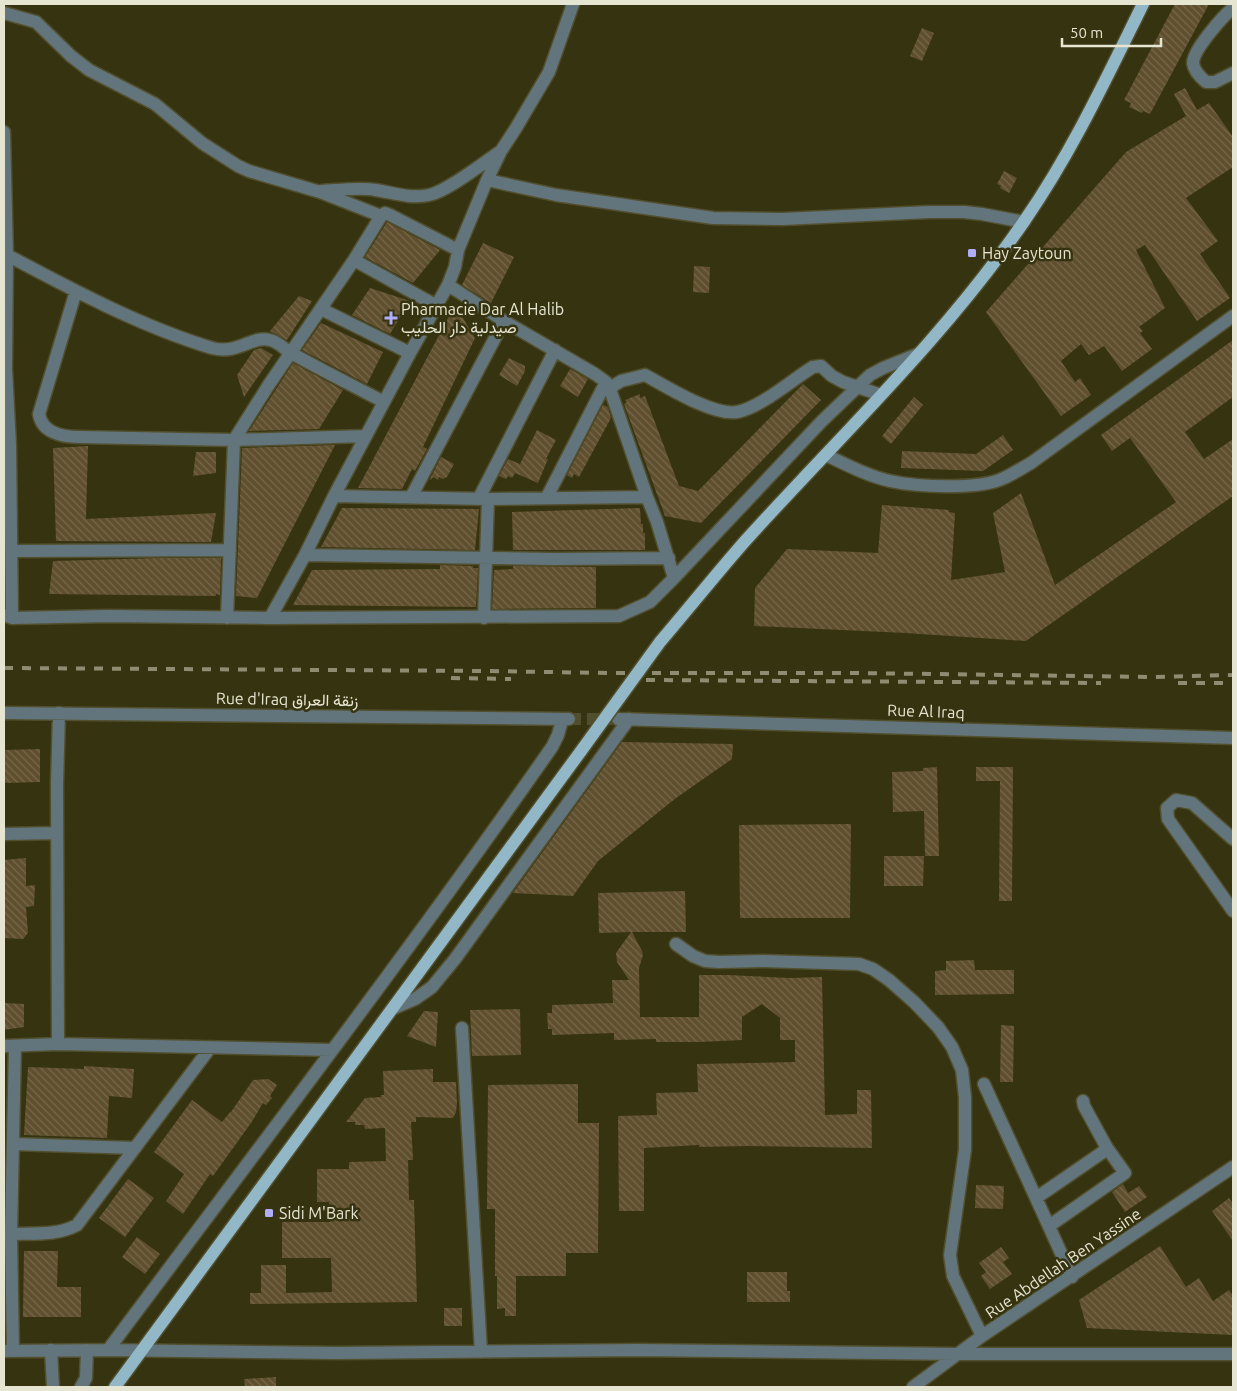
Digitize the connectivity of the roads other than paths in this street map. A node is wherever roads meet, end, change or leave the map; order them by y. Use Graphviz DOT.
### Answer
graph roads {
  1 [pos="572,4"];
  2 [pos="1143,4"];
  3 [pos="1233,8"];
  4 [pos="4,13"];
  5 [pos="1233,73"];
  6 [pos="4,132"];
  7 [pos="501,151"];
  8 [pos="487,180"];
  9 [pos="320,192"];
  10 [pos="4,196"];
  11 [pos="381,216"];
  12 [pos="1024,222"];
  13 [pos="458,250"];
  14 [pos="7,255"];
  15 [pos="354,260"];
  16 [pos="448,285"];
  17 [pos="76,291"];
  18 [pos="437,306"];
  19 [pos="321,309"];
  20 [pos="1233,316"];
  21 [pos="504,321"];
  22 [pos="554,350"];
  23 [pos="291,353"];
  24 [pos="410,353"];
  25 [pos="918,354"];
  26 [pos="5,369"];
  27 [pos="608,385"];
  28 [pos="858,388"];
  29 [pos="881,395"];
  30 [pos="384,402"];
  31 [pos="366,436"];
  32 [pos="234,440"];
  33 [pos="826,455"];
  34 [pos="7,491"];
  35 [pos="334,496"];
  36 [pos="411,497"];
  37 [pos="547,497"];
  38 [pos="647,497"];
  39 [pos="484,498"];
  40 [pos="230,550"];
  41 [pos="11,551"];
  42 [pos="305,556"];
  43 [pos="486,558"];
  44 [pos="669,558"];
  45 [pos="674,578"];
  46 [pos="8,616"];
  47 [pos="227,618"];
  48 [pos="270,618"];
  49 [pos="484,618"];
  50 [pos="4,712"];
  51 [pos="59,713"];
  52 [pos="1233,738"];
  53 [pos="57,833"];
  54 [pos="4,834"];
  55 [pos="1233,840"];
  56 [pos="1233,911"];
  57 [pos="676,944"];
  58 [pos="394,1008"];
  59 [pos="462,1028"];
  60 [pos="58,1044"];
  61 [pos="9,1046"];
  62 [pos="210,1048"];
  63 [pos="332,1050"];
  64 [pos="984,1084"];
  65 [pos="1083,1101"];
  66 [pos="12,1144"];
  67 [pos="135,1148"];
  68 [pos="1107,1148"];
  69 [pos="1233,1167"];
  70 [pos="1036,1198"];
  71 [pos="1049,1226"];
  72 [pos="11,1234"];
  73 [pos="1072,1277"];
  74 [pos="982,1336"];
  75 [pos="51,1350"];
  76 [pos="87,1350"];
  77 [pos="108,1350"];
  78 [pos="141,1350"];
  79 [pos="8,1351"];
  80 [pos="481,1352"];
  81 [pos="957,1354"];
  82 [pos="1233,1354"];
  83 [pos="53,1387"];
  84 [pos="81,1387"];
  85 [pos="115,1387"];
  86 [pos="913,1387"];
  1 -- 7 [label="street"];
  2 -- 12 [label="main road"];
  3 -- 5 [label="street"];
  4 -- 9 [label="street"];
  6 -- 10 [label="street"];
  7 -- 8 [label="street"];
  7 -- 9 [label="street"];
  8 -- 12 [label="street"];
  8 -- 13 [label="street"];
  9 -- 11 [label="street"];
  10 -- 14 [label="street"];
  11 -- 13 [label="street"];
  11 -- 15 [label="street"];
  12 -- 25 [label="main road"];
  13 -- 16 [label="street"];
  14 -- 17 [label="street"];
  14 -- 26 [label="street"];
  15 -- 18 [label="street"];
  15 -- 19 [label="street"];
  16 -- 18 [label="street"];
  16 -- 21 [label="street"];
  17 -- 23 [label="street"];
  17 -- 32 [label="street"];
  18 -- 24 [label="street"];
  19 -- 23 [label="street"];
  19 -- 24 [label="street"];
  20 -- 33 [label="street"];
  21 -- 22 [label="street"];
  21 -- 36 [label="street"];
  22 -- 27 [label="street"];
  22 -- 39 [label="street"];
  23 -- 30 [label="street"];
  23 -- 32 [label="street"];
  24 -- 30 [label="street"];
  25 -- 28 [label="street"];
  25 -- 29 [label="main road"];
  26 -- 34 [label="street"];
  27 -- 28 [label="street"];
  27 -- 37 [label="street"];
  27 -- 38 [label="street"];
  28 -- 29 [label="street"];
  28 -- 45 [label="street"];
  29 -- 33 [label="main road"];
  30 -- 31 [label="street"];
  31 -- 32 [label="street"];
  31 -- 35 [label="street"];
  32 -- 40 [label="street"];
  33 -- 58 [label="main road, bridge"];
  34 -- 41 [label="street"];
  35 -- 36 [label="street"];
  35 -- 42 [label="street"];
  36 -- 39 [label="street"];
  37 -- 38 [label="street"];
  37 -- 39 [label="street"];
  38 -- 44 [label="street"];
  39 -- 43 [label="street"];
  40 -- 41 [label="street"];
  40 -- 47 [label="street"];
  41 -- 46 [label="street"];
  42 -- 43 [label="street"];
  42 -- 48 [label="street"];
  43 -- 44 [label="street"];
  43 -- 49 [label="street"];
  44 -- 45 [label="street"];
  45 -- 49 [label="street"];
  46 -- 47 [label="street"];
  47 -- 48 [label="street"];
  48 -- 49 [label="street"];
  50 -- 51 [label="street, Rue d'Iraq زنقة العراق"];
  51 -- 53 [label="street"];
  51 -- 63 [label="street, Rue d'Iraq زنقة العراق"];
  52 -- 58 [label="street, Rue Al Iraq"];
  53 -- 54 [label="street"];
  53 -- 60 [label="street"];
  55 -- 56 [label="street"];
  57 -- 74 [label="street"];
  58 -- 78 [label="main road"];
  59 -- 80 [label="street"];
  60 -- 61 [label="street"];
  60 -- 62 [label="street"];
  61 -- 66 [label="street"];
  62 -- 63 [label="street"];
  62 -- 67 [label="street"];
  63 -- 77 [label="street"];
  64 -- 70 [label="street"];
  65 -- 68 [label="street"];
  66 -- 67 [label="street"];
  66 -- 72 [label="street"];
  67 -- 72 [label="street"];
  68 -- 70 [label="street"];
  68 -- 71 [label="street"];
  69 -- 73 [label="street, Rue Abdellah Ben Yassine"];
  70 -- 71 [label="street"];
  71 -- 73 [label="street"];
  72 -- 79 [label="street"];
  73 -- 74 [label="street, Rue Abdellah Ben Yassine"];
  74 -- 81 [label="street, Rue Abdellah Ben Yassine"];
  75 -- 76 [label="street"];
  75 -- 79 [label="street"];
  75 -- 83 [label="street"];
  76 -- 77 [label="street"];
  76 -- 84 [label="street"];
  77 -- 78 [label="street"];
  78 -- 80 [label="street"];
  78 -- 85 [label="main road"];
  80 -- 81 [label="street"];
  81 -- 82 [label="street"];
  81 -- 86 [label="street, Rue Abdellah Ben Yassine"];
}
